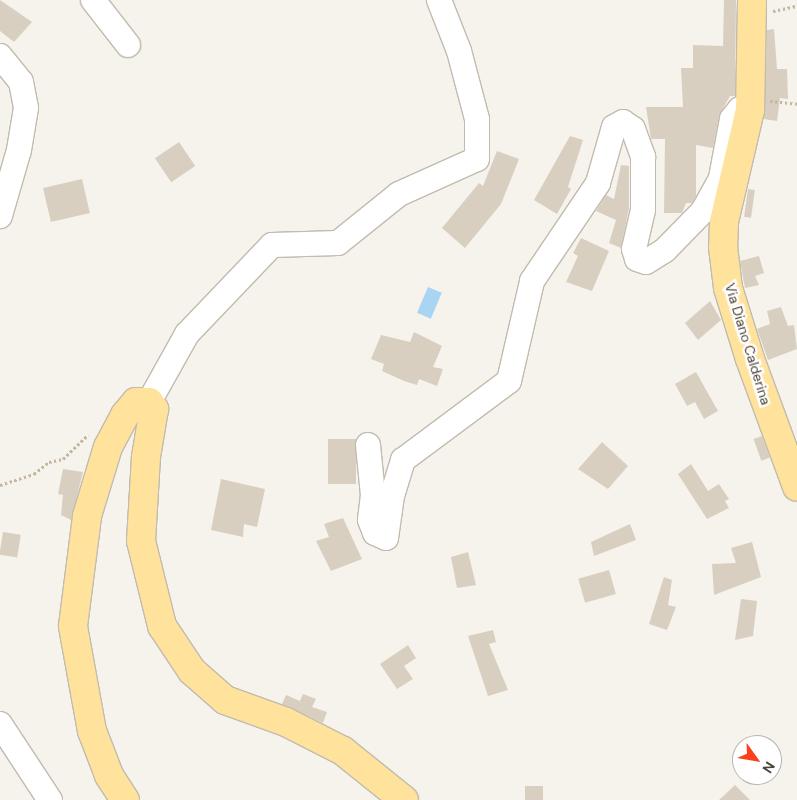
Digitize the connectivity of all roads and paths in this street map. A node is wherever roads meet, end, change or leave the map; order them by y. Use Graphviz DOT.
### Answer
graph roads {
  1 [pos="92,0"];
  2 [pos="439,0"];
  3 [pos="752,0"];
  4 [pos="128,45"];
  5 [pos="0,56"];
  6 [pos="750,104"];
  7 [pos="797,104"];
  8 [pos="0,216"];
  9 [pos="149,402"];
  10 [pos="91,432"];
  11 [pos="368,444"];
  12 [pos="0,484"];
  13 [pos="797,487"];
  14 [pos="0,724"];
  15 [pos="50,800"];
  16 [pos="125,800"];
  17 [pos="404,800"];
  1 -- 4 [label="street"];
  2 -- 9 [label="street"];
  3 -- 6 [label="main road, Via Diano Calderina"];
  5 -- 8 [label="street"];
  6 -- 7 [label="path"];
  6 -- 11 [label="street"];
  6 -- 13 [label="main road, Via Diano Calderina"];
  9 -- 16 [label="main road"];
  9 -- 17 [label="main road"];
  10 -- 12 [label="path"];
  14 -- 15 [label="street"];
}
